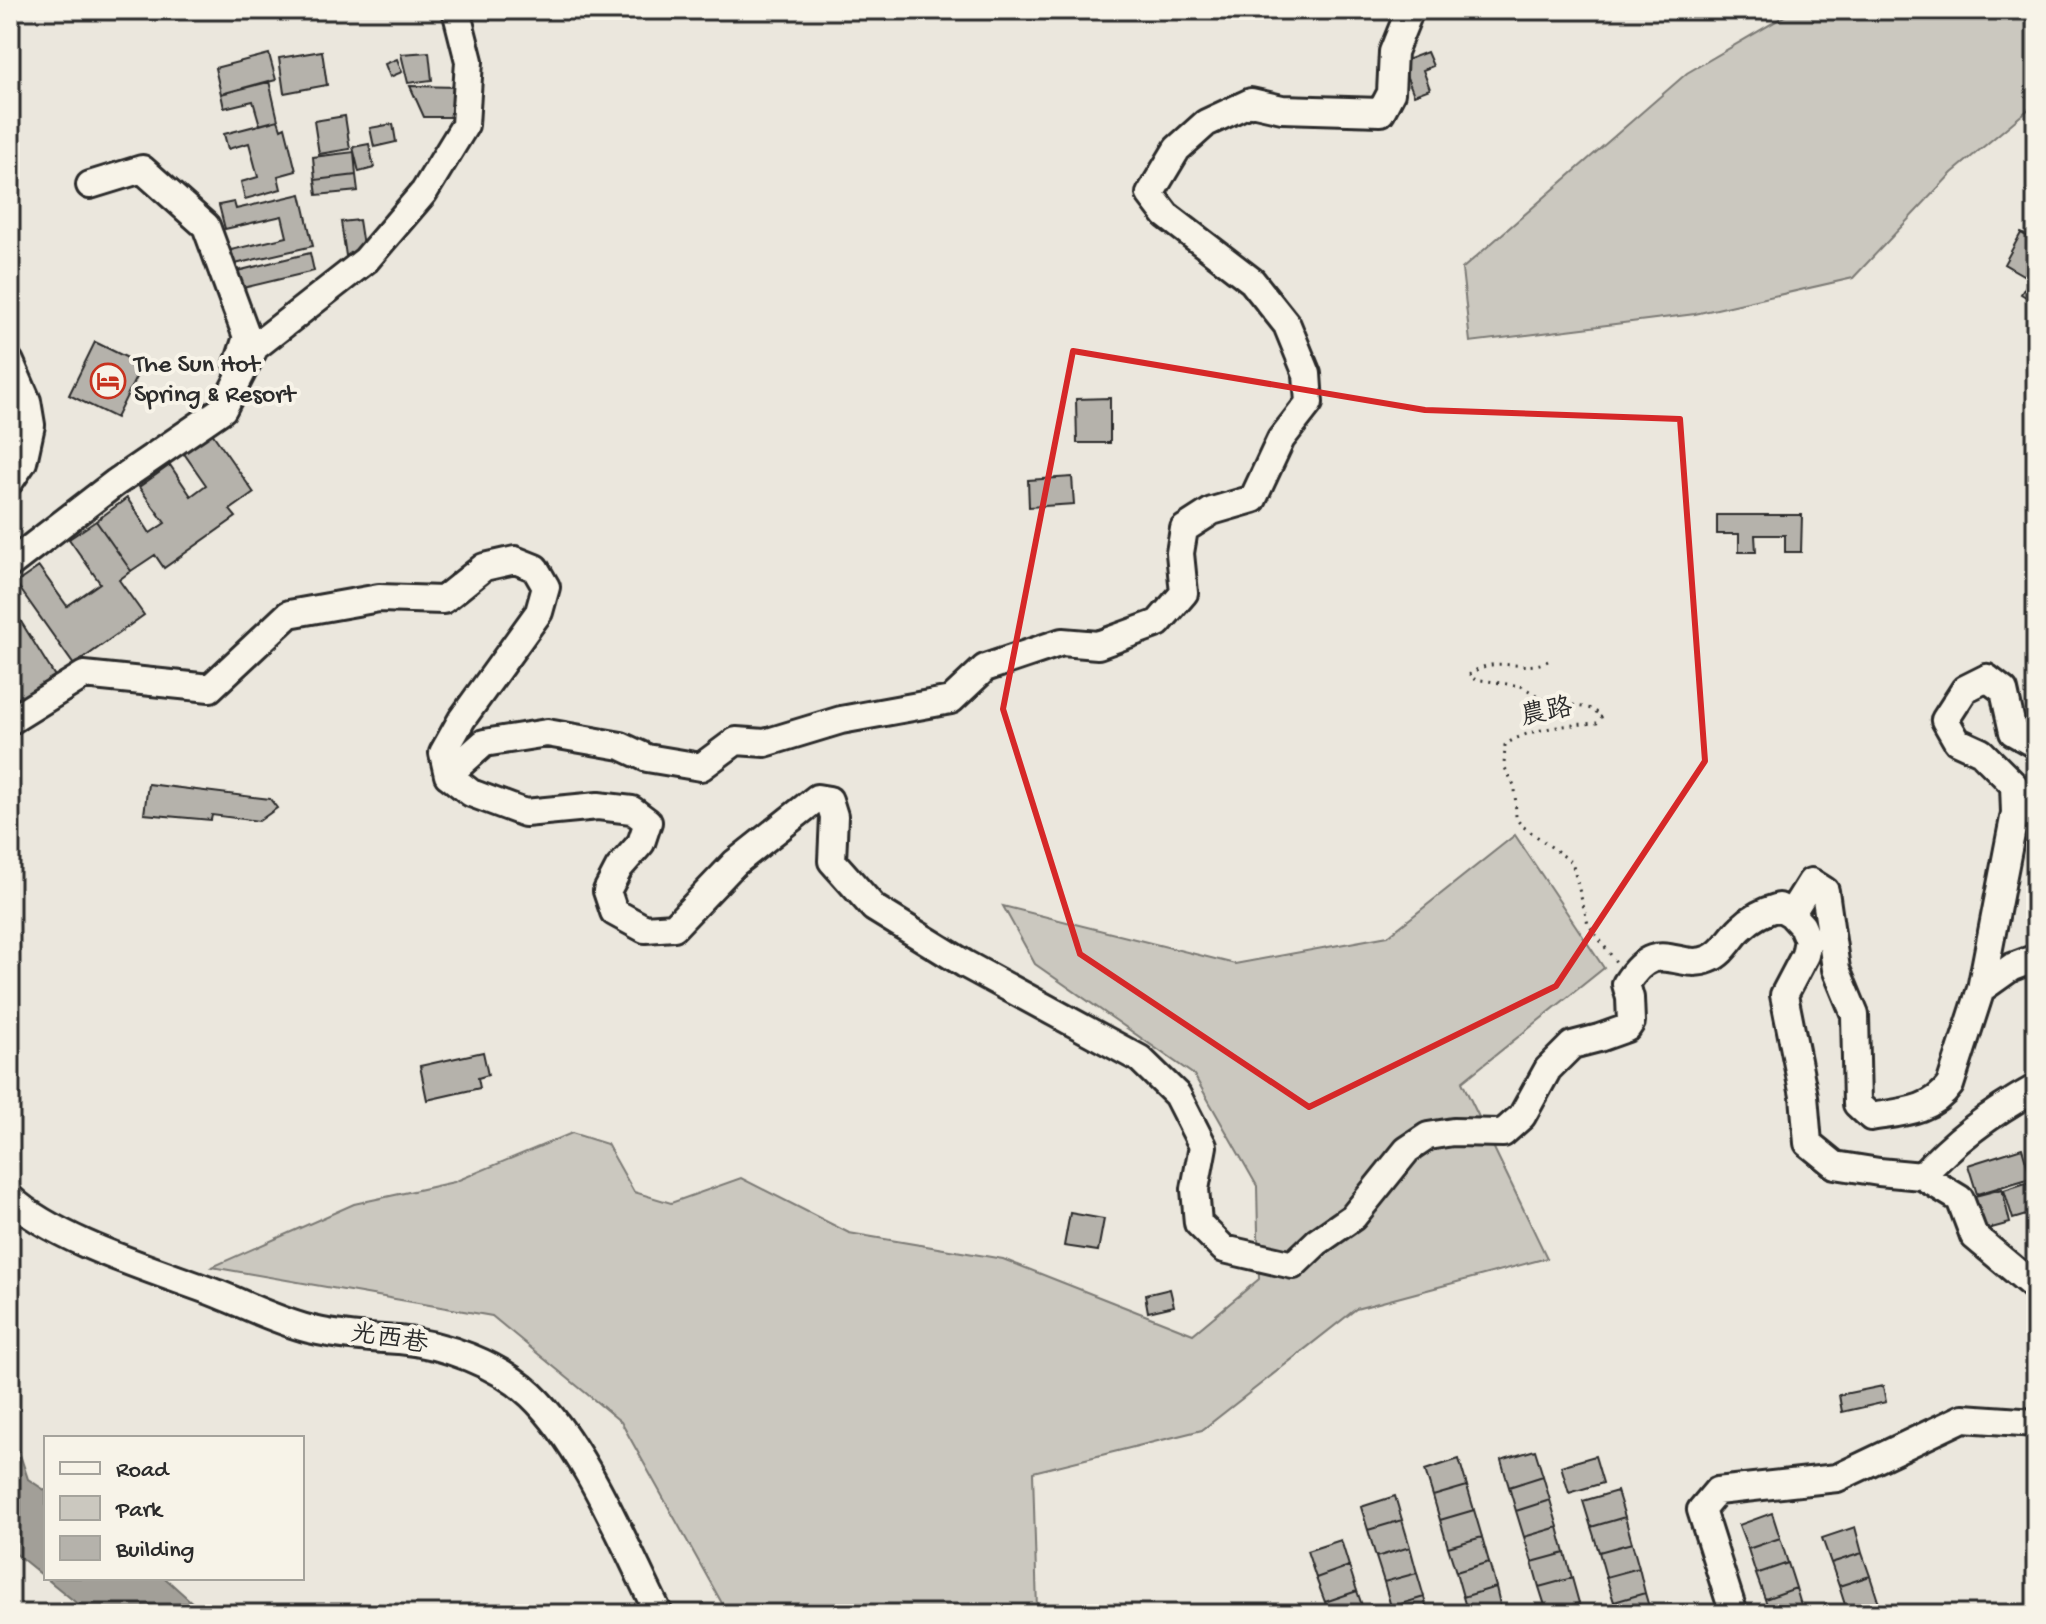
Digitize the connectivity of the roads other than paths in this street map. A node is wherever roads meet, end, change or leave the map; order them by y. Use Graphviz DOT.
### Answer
graph roads {
  1 [pos="456,10"];
  2 [pos="1410,10"];
  3 [pos="90,185"];
  4 [pos="10,362"];
  5 [pos="223,409"];
  6 [pos="31,425"];
  7 [pos="10,446"];
  8 [pos="10,481"];
  9 [pos="10,564"];
  10 [pos="10,721"];
  11 [pos="2036,745"];
  12 [pos="448,775"];
  13 [pos="1791,914"];
  14 [pos="2036,958"];
  15 [pos="1981,989"];
  16 [pos="2025,1094"];
  17 [pos="2036,1115"];
  18 [pos="1922,1176"];
  19 [pos="10,1198"];
  20 [pos="2036,1288"];
  21 [pos="2036,1423"];
  22 [pos="659,1614"];
  23 [pos="1734,1614"];
  1 -- 5 [label="lane"];
  2 -- 12 [label="lane"];
  3 -- 5 [label="lane"];
  4 -- 6 [label="lane"];
  5 -- 9 [label="lane"];
  6 -- 7 [label="lane"];
  6 -- 8 [label="lane"];
  10 -- 12 [label="lane"];
  11 -- 15 [label="lane"];
  12 -- 13 [label="lane"];
  13 -- 15 [label="lane"];
  13 -- 18 [label="lane"];
  14 -- 15 [label="lane"];
  16 -- 17 [label="lane"];
  16 -- 18 [label="lane"];
  18 -- 20 [label="lane"];
  19 -- 22 [label="lane, 光西巷"];
  21 -- 23 [label="lane"];
}
